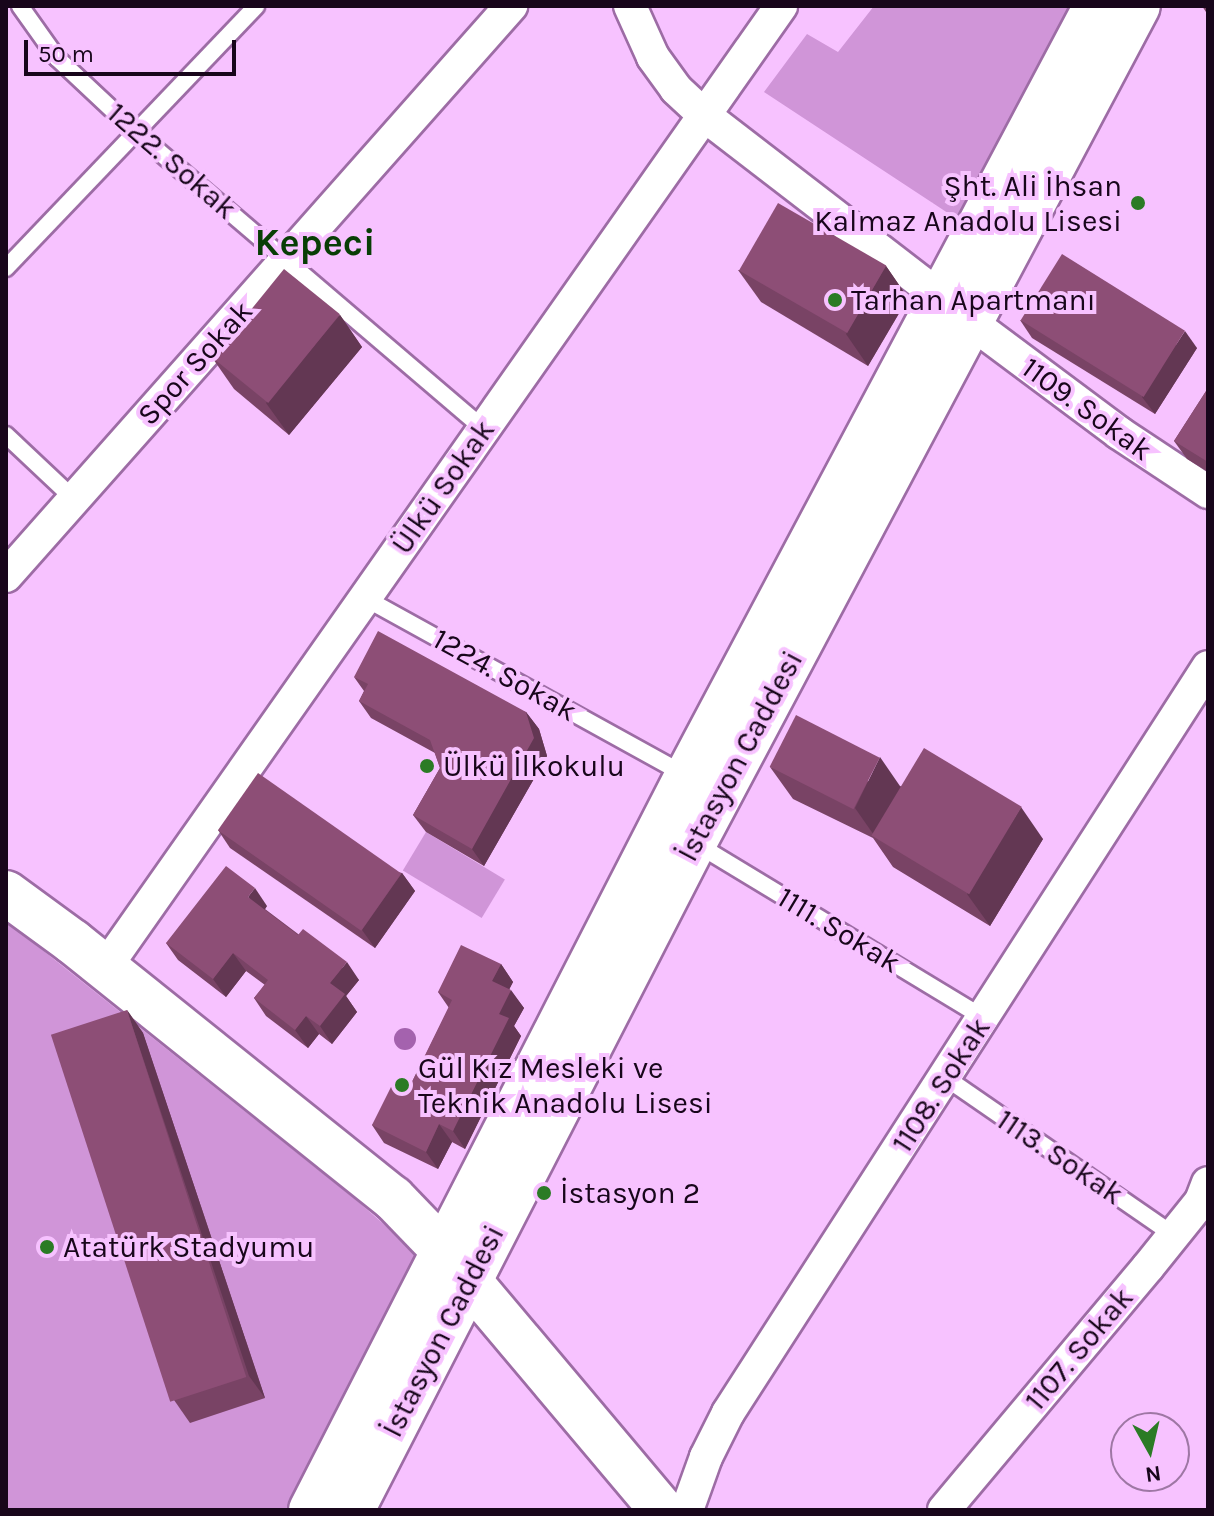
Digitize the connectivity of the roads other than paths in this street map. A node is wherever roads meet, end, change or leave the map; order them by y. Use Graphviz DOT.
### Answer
graph roads {
  1 [pos="20,6"];
  2 [pos="256,6"];
  3 [pos="511,6"];
  4 [pos="630,6"];
  5 [pos="781,6"];
  6 [pos="1096,6"];
  7 [pos="1138,6"];
  8 [pos="704,115"];
  9 [pos="136,132"];
  10 [pos="286,260"];
  11 [pos="6,268"];
  12 [pos="955,309"];
  13 [pos="484,429"];
  14 [pos="6,435"];
  15 [pos="1208,492"];
  16 [pos="74,499"];
  17 [pos="6,576"];
  18 [pos="365,598"];
  19 [pos="1208,667"];
  20 [pos="687,776"];
  21 [pos="694,843"];
  22 [pos="6,893"];
  23 [pos="105,968"];
  24 [pos="984,1018"];
  25 [pos="946,1078"];
  26 [pos="1206,1197"];
  27 [pos="1174,1235"];
  28 [pos="456,1265"];
  29 [pos="311,1510"];
  30 [pos="352,1510"];
  31 [pos="662,1510"];
  32 [pos="687,1510"];
  33 [pos="944,1510"];
  1 -- 9 [label="lane, 1222. Sokak"];
  2 -- 9 [label="lane"];
  3 -- 10 [label="street, Spor Sokak"];
  4 -- 8 [label="street, 1109. Sokak"];
  5 -- 8 [label="street, Ülkü Sokak"];
  6 -- 12 [label="main road, İstasyon Caddesi"];
  7 -- 12 [label="main road, İstasyon Caddesi"];
  8 -- 12 [label="street, 1109. Sokak"];
  8 -- 13 [label="street, Ülkü Sokak"];
  9 -- 10 [label="lane, 1222. Sokak"];
  9 -- 11 [label="lane"];
  10 -- 13 [label="lane, 1222. Sokak"];
  10 -- 16 [label="street, Spor Sokak"];
  12 -- 15 [label="street, 1109. Sokak"];
  12 -- 20 [label="main road, İstasyon Caddesi"];
  12 -- 21 [label="main road, İstasyon Caddesi"];
  13 -- 18 [label="street, Ülkü Sokak"];
  14 -- 16 [label="lane"];
  16 -- 17 [label="street, Spor Sokak"];
  18 -- 20 [label="lane, 1224. Sokak"];
  18 -- 23 [label="street, Ülkü Sokak"];
  19 -- 24 [label="street, 1108. Sokak"];
  20 -- 28 [label="main road, İstasyon Caddesi"];
  21 -- 24 [label="lane, 1111. Sokak"];
  21 -- 28 [label="main road, İstasyon Caddesi"];
  22 -- 23 [label="main road"];
  23 -- 28 [label="main road"];
  24 -- 25 [label="street, 1108. Sokak"];
  25 -- 27 [label="lane, 1113. Sokak"];
  25 -- 32 [label="street, 1108. Sokak"];
  26 -- 27 [label="street, 1107. Sokak"];
  27 -- 33 [label="street, 1107. Sokak"];
  28 -- 29 [label="main road, İstasyon Caddesi"];
  28 -- 30 [label="main road, İstasyon Caddesi"];
  28 -- 31 [label="main road"];
}
